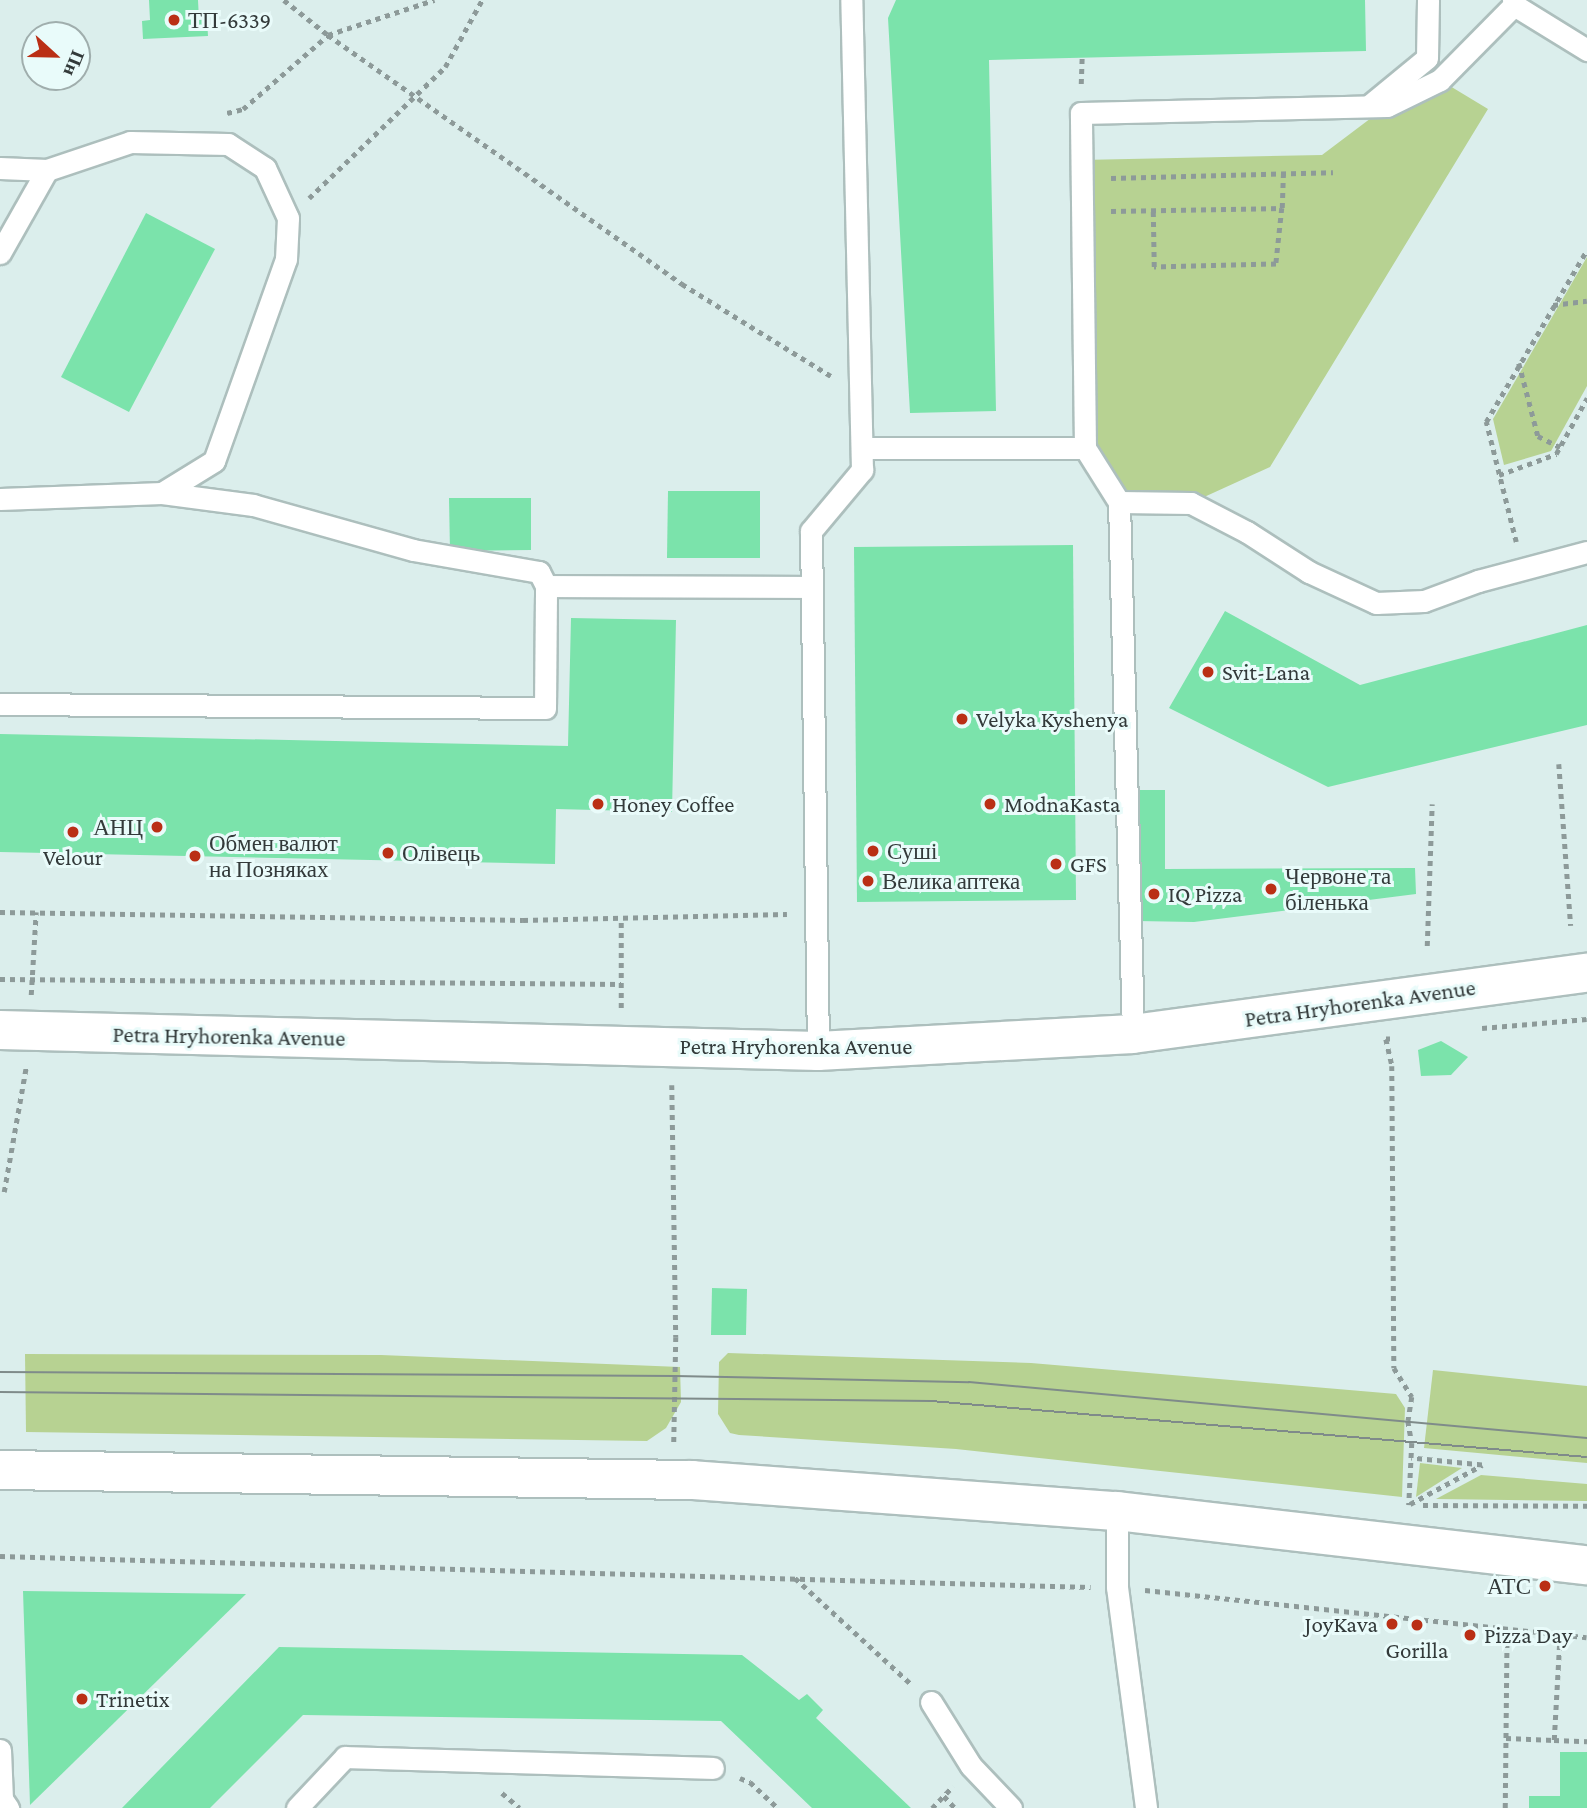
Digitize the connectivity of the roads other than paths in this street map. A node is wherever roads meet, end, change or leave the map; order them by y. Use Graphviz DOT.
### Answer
graph roads {
  1 [pos="852,0"];
  2 [pos="1428,0"];
  3 [pos="1513,2"];
  4 [pos="1587,50"];
  5 [pos="1368,107"];
  6 [pos="0,168"];
  7 [pos="47,170"];
  8 [pos="0,253"];
  9 [pos="862,448"];
  10 [pos="1084,448"];
  11 [pos="163,493"];
  12 [pos="0,499"];
  13 [pos="1119,502"];
  14 [pos="1587,552"];
  15 [pos="546,586"];
  16 [pos="811,587"];
  17 [pos="0,704"];
  18 [pos="1587,973"];
  19 [pos="0,1030"];
  20 [pos="1133,1034"];
  21 [pos="818,1051"];
  22 [pos="0,1470"];
  23 [pos="1117,1511"];
  24 [pos="1587,1565"];
  25 [pos="932,1702"];
  26 [pos="0,1751"];
  27 [pos="713,1768"];
  28 [pos="3,1802"];
  29 [pos="297,1808"];
  30 [pos="1011,1808"];
  31 [pos="1146,1808"];
  1 -- 9 [label="lane"];
  2 -- 5 [label="lane"];
  3 -- 4 [label="lane"];
  3 -- 5 [label="lane"];
  5 -- 10 [label="lane"];
  6 -- 7 [label="lane"];
  7 -- 8 [label="lane"];
  7 -- 11 [label="lane"];
  9 -- 10 [label="lane"];
  9 -- 16 [label="lane"];
  10 -- 13 [label="lane"];
  11 -- 12 [label="lane"];
  11 -- 15 [label="lane"];
  13 -- 14 [label="lane"];
  13 -- 20 [label="lane"];
  15 -- 16 [label="lane"];
  15 -- 17 [label="lane"];
  16 -- 21 [label="lane"];
  18 -- 20 [label="main road, Petra Hryhorenka Avenue"];
  19 -- 21 [label="main road, Petra Hryhorenka Avenue"];
  20 -- 21 [label="main road, Petra Hryhorenka Avenue"];
  22 -- 23 [label="main road"];
  23 -- 24 [label="main road"];
  23 -- 31 [label="lane"];
  25 -- 30 [label="lane"];
  26 -- 28 [label="lane"];
  27 -- 29 [label="lane"];
}
